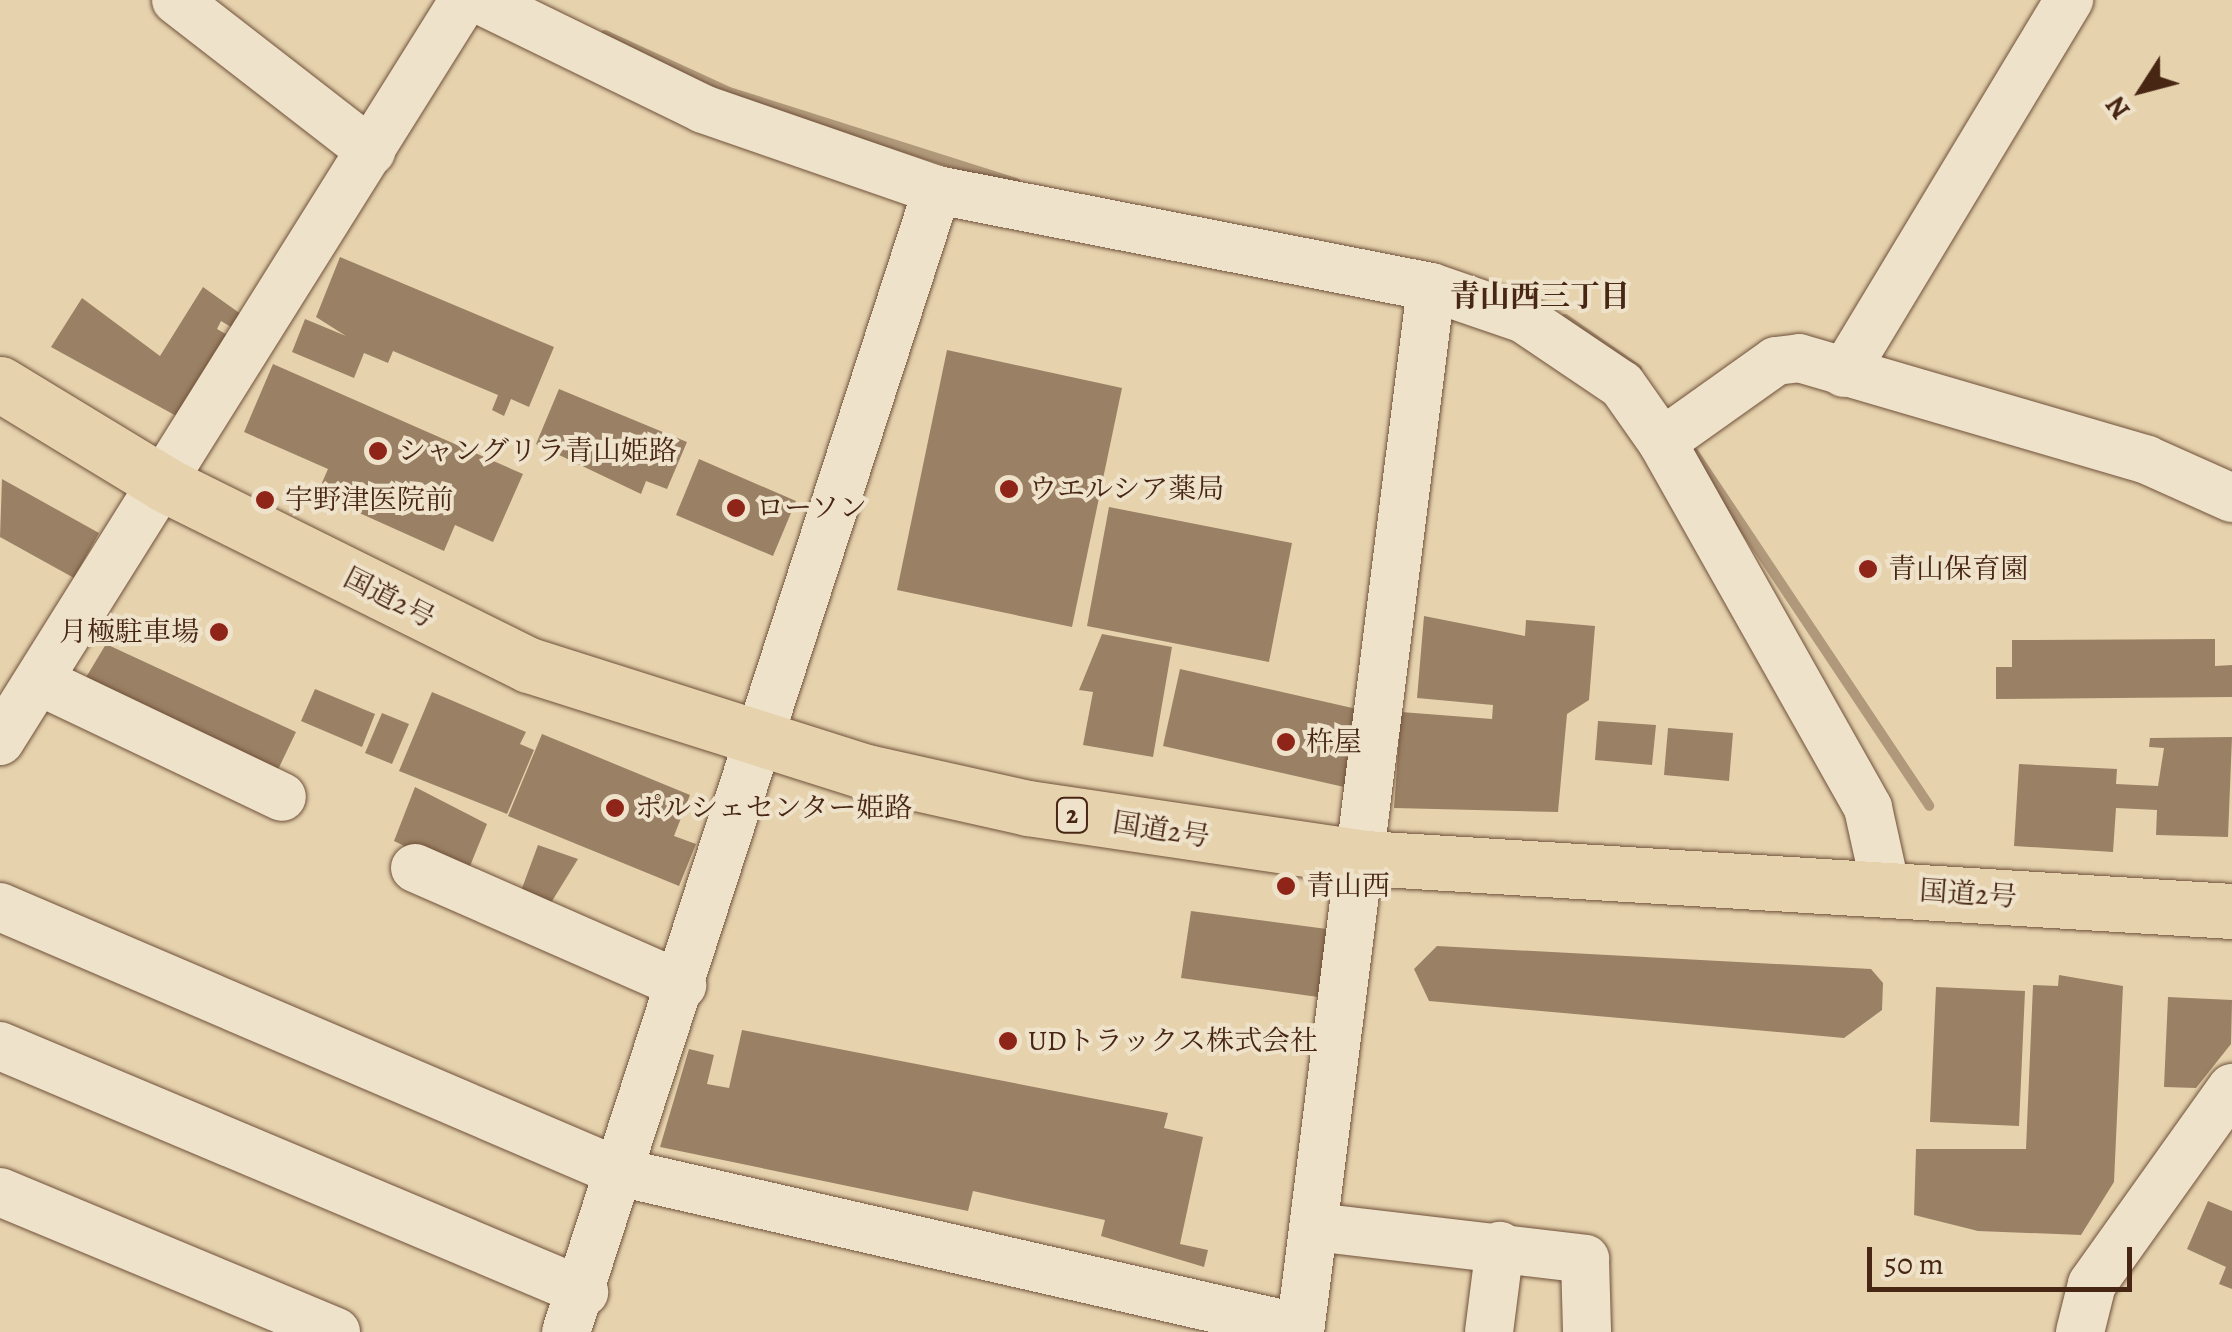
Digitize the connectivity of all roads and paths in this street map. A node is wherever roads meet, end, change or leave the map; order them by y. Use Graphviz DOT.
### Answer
graph roads {
  1 [pos="176,0"];
  2 [pos="464,0"];
  3 [pos="480,0"];
  4 [pos="2068,0"];
  5 [pos="371,151"];
  6 [pos="936,190"];
  7 [pos="1431,287"];
  8 [pos="1844,373"];
  9 [pos="6,392"];
  10 [pos="1662,442"];
  11 [pos="166,485"];
  12 [pos="2232,498"];
  13 [pos="39,681"];
  14 [pos="0,740"];
  15 [pos="762,745"];
  16 [pos="282,796"];
  17 [pos="1365,858"];
  18 [pos="415,868"];
  19 [pos="1886,889"];
  20 [pos="0,906"];
  21 [pos="2232,911"];
  22 [pos="682,984"];
  23 [pos="0,1046"];
  24 [pos="2232,1088"];
  25 [pos="619,1172"];
  26 [pos="0,1192"];
  27 [pos="1314,1227"];
  28 [pos="1500,1246"];
  29 [pos="575,1312"];
  30 [pos="1300,1330"];
  31 [pos="336,1332"];
  32 [pos="1490,1332"];
  33 [pos="1587,1332"];
  34 [pos="2080,1332"];
  1 -- 5 [label="street"];
  2 -- 5 [label="street"];
  3 -- 6 [label="street"];
  4 -- 8 [label="street"];
  5 -- 11 [label="street"];
  6 -- 7 [label="street"];
  6 -- 15 [label="street"];
  7 -- 10 [label="street"];
  7 -- 17 [label="street"];
  8 -- 10 [label="street"];
  8 -- 12 [label="street"];
  9 -- 11 [label="highway, 国道2号 / 2"];
  10 -- 19 [label="street"];
  11 -- 13 [label="street"];
  11 -- 15 [label="highway, 国道2号 / 2"];
  13 -- 14 [label="street"];
  13 -- 16 [label="street"];
  15 -- 17 [label="highway, 国道2号 / 2"];
  15 -- 22 [label="street"];
  17 -- 19 [label="highway, 国道2号 / 2"];
  17 -- 27 [label="street"];
  18 -- 22 [label="street"];
  19 -- 21 [label="highway, 国道2号 / 2"];
  20 -- 25 [label="street"];
  22 -- 25 [label="street"];
  23 -- 29 [label="street"];
  24 -- 34 [label="street"];
  25 -- 29 [label="street"];
  25 -- 30 [label="street"];
  26 -- 31 [label="street"];
  27 -- 28 [label="street"];
  27 -- 30 [label="street"];
  28 -- 32 [label="street"];
  28 -- 33 [label="street"];
}
